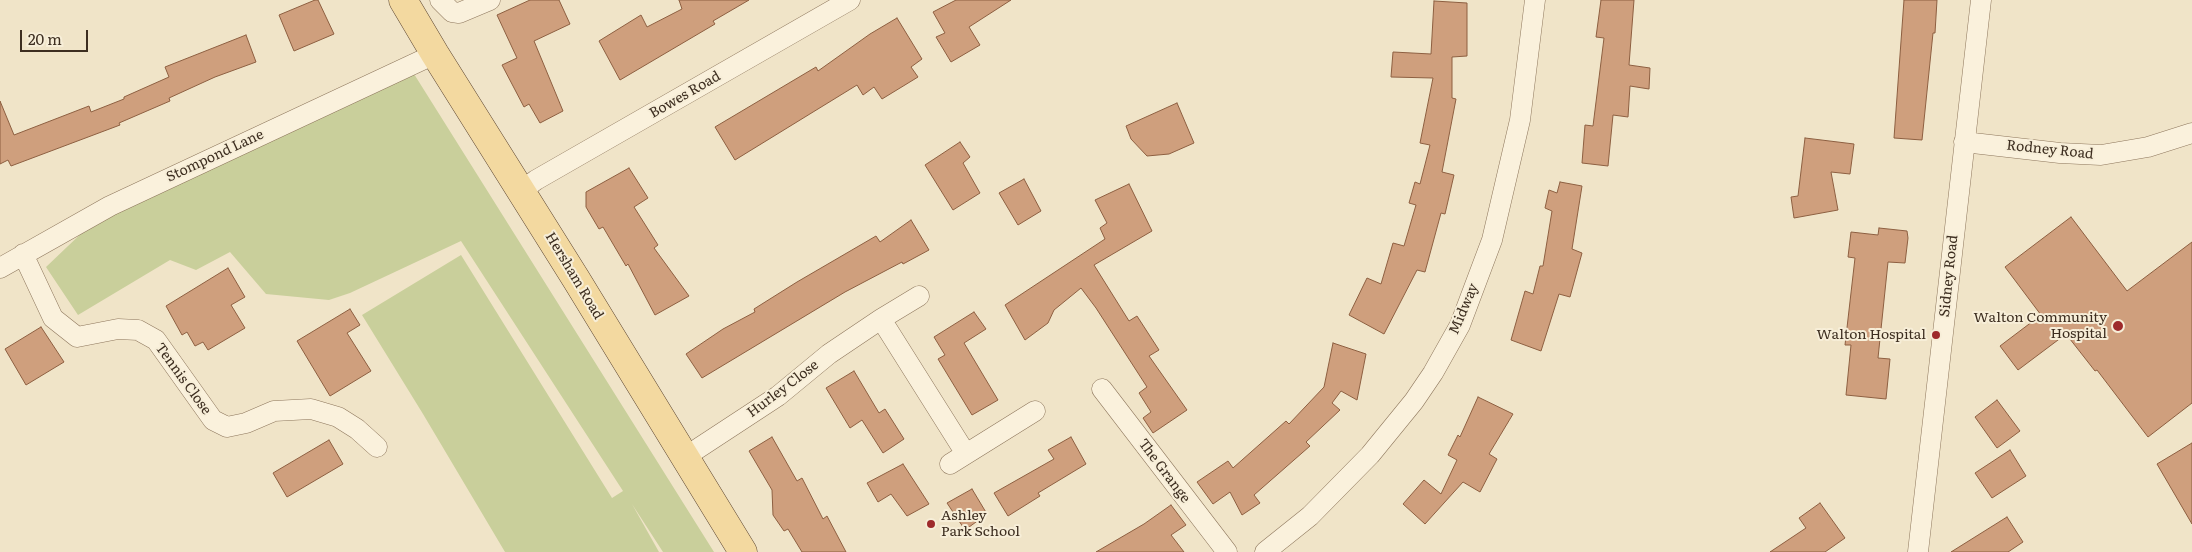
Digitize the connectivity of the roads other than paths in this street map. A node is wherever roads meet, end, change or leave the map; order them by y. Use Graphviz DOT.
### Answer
graph roads {
  1 [pos="404,0"];
  2 [pos="440,0"];
  3 [pos="490,0"];
  4 [pos="850,0"];
  5 [pos="1535,0"];
  6 [pos="1981,0"];
  7 [pos="435,54"];
  8 [pos="2192,133"];
  9 [pos="1964,142"];
  10 [pos="521,191"];
  11 [pos="23,254"];
  12 [pos="0,268"];
  13 [pos="919,296"];
  14 [pos="881,319"];
  15 [pos="1102,389"];
  16 [pos="1035,410"];
  17 [pos="377,447"];
  18 [pos="685,457"];
  19 [pos="1919,547"];
  20 [pos="743,552"];
  21 [pos="1227,552"];
  22 [pos="1265,552"];
  23 [pos="1902,552"];
  1 -- 7 [label="main road, Hersham Road"];
  2 -- 3 [label="street"];
  4 -- 10 [label="street, Bowes Road"];
  5 -- 22 [label="street, Midway"];
  6 -- 9 [label="street, Sidney Road"];
  7 -- 10 [label="main road, Hersham Road"];
  7 -- 11 [label="street, Stompond Lane"];
  8 -- 9 [label="street, Rodney Road"];
  9 -- 19 [label="street, Sidney Road"];
  10 -- 18 [label="main road, Hersham Road"];
  11 -- 12 [label="street, Stompond Lane"];
  11 -- 17 [label="street, Tennis Close"];
  13 -- 14 [label="street, Hurley Close"];
  14 -- 16 [label="street"];
  14 -- 18 [label="street, Hurley Close"];
  15 -- 21 [label="street, The Grange"];
  18 -- 20 [label="main road, Hersham Road"];
  19 -- 23 [label="street"];
}
